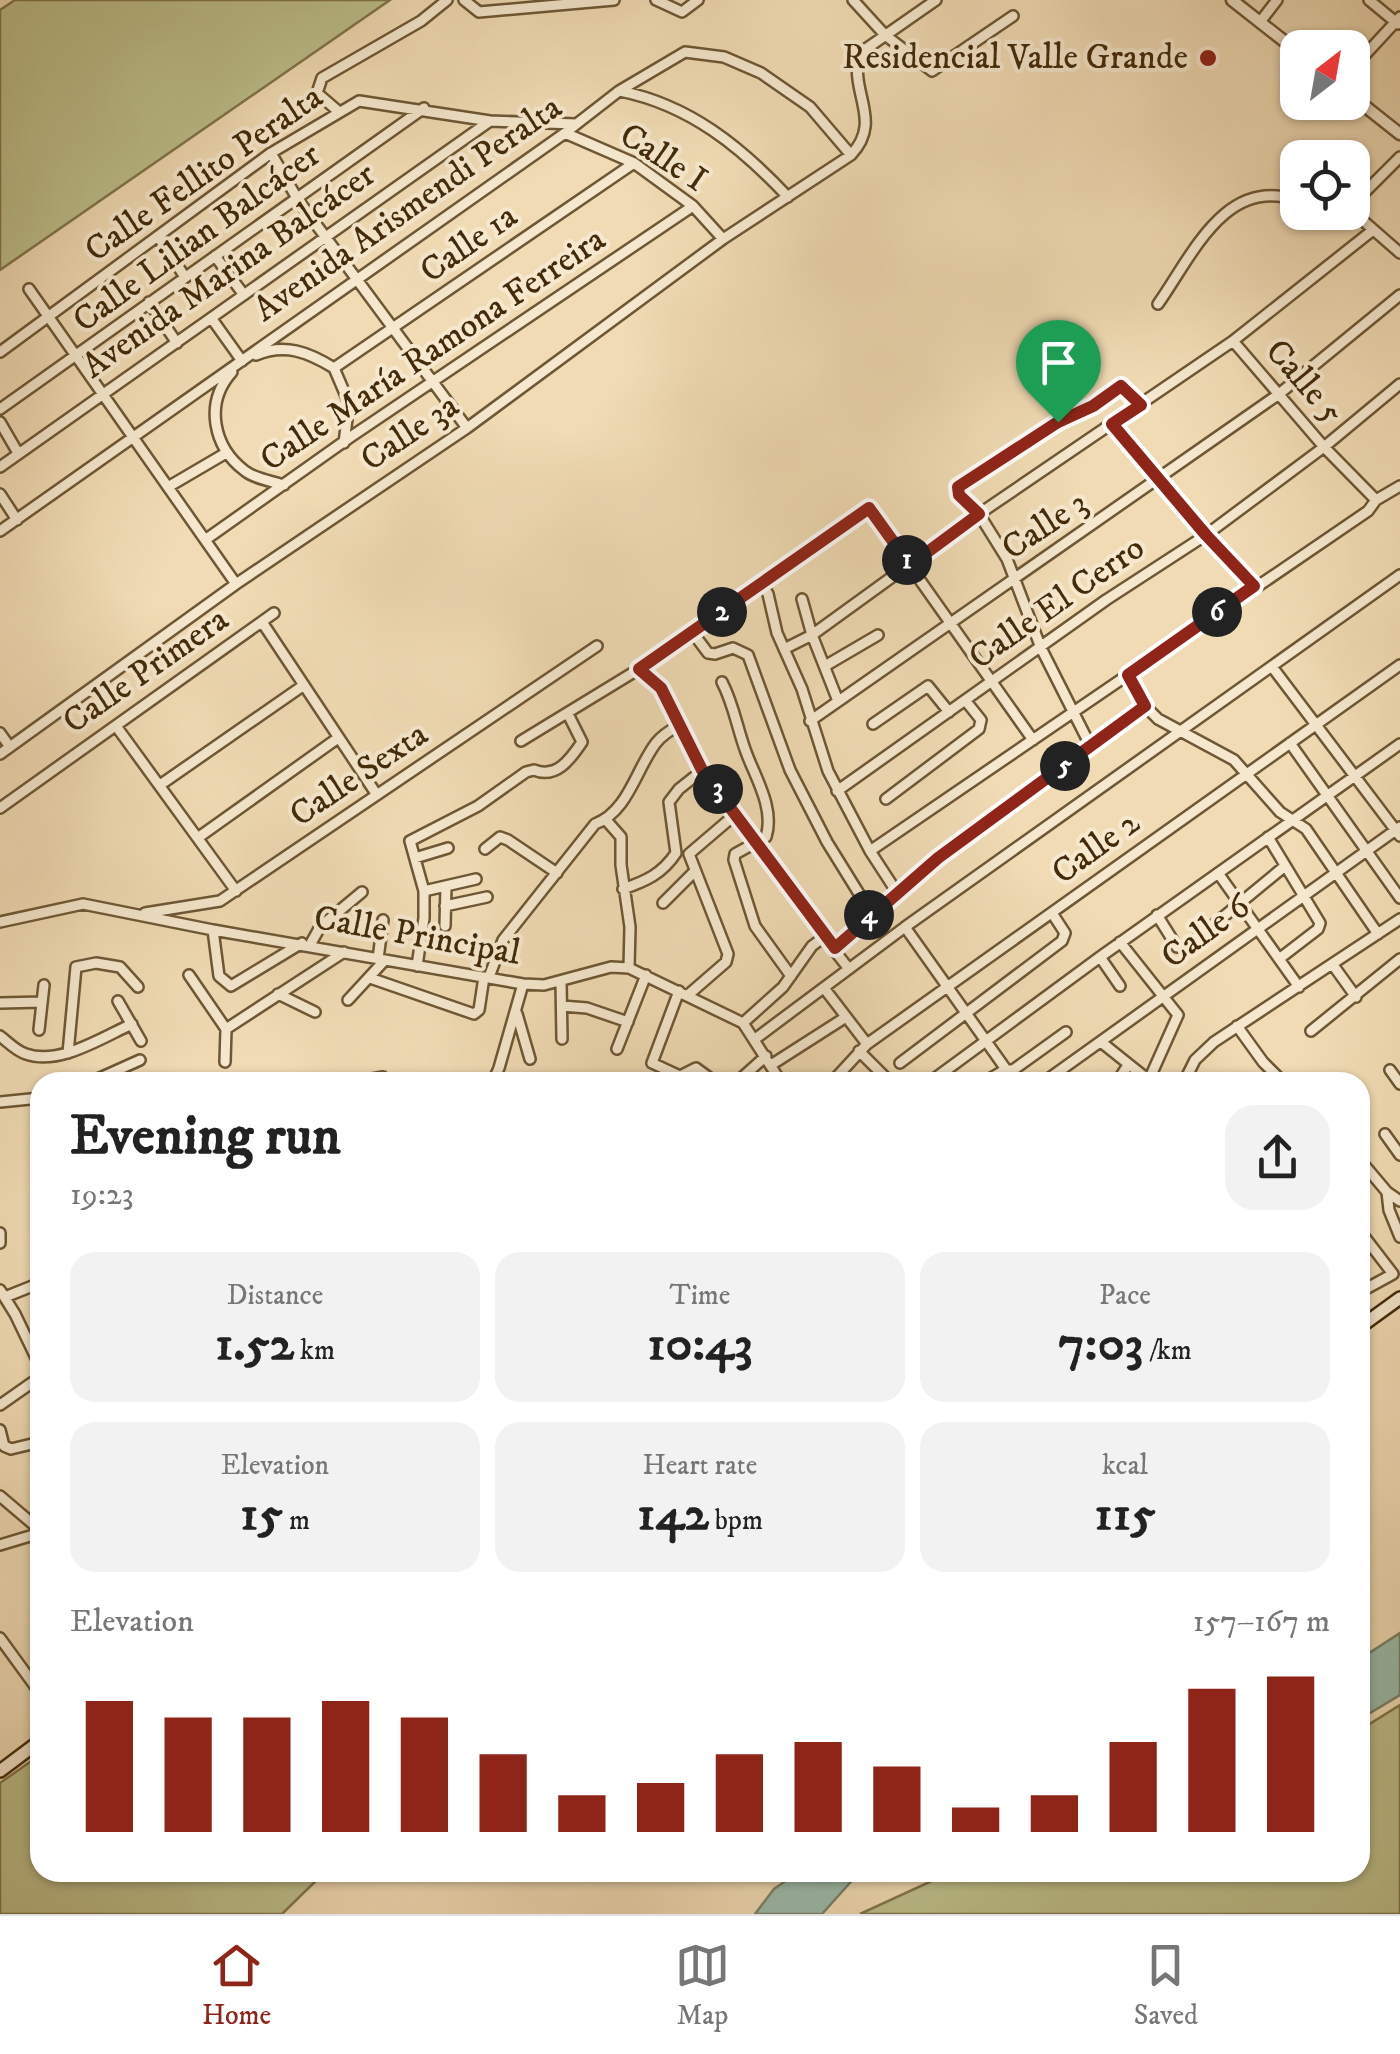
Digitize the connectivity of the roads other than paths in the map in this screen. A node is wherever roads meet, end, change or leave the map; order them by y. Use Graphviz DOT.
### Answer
graph roads {
  1 [pos="447,0"];
  2 [pos="464,0"];
  3 [pos="545,0"];
  4 [pos="614,0"];
  5 [pos="656,0"];
  6 [pos="698,0"];
  7 [pos="853,0"];
  8 [pos="936,0"];
  9 [pos="1232,0"];
  10 [pos="1278,0"];
  11 [pos="1369,0"];
  12 [pos="536,9"];
  13 [pos="1012,16"];
  14 [pos="1260,22"];
  15 [pos="1398,22"];
  16 [pos="886,35"];
  17 [pos="1280,38"];
  18 [pos="1370,51"];
  19 [pos="619,91"];
  20 [pos="424,108"];
  21 [pos="1370,110"];
  22 [pos="338,111"];
  23 [pos="490,121"];
  24 [pos="577,124"];
  25 [pos="565,133"];
  26 [pos="1400,134"];
  27 [pos="271,152"];
  28 [pos="850,155"];
  29 [pos="1400,157"];
  30 [pos="634,163"];
  31 [pos="1370,189"];
  32 [pos="1280,194"];
  33 [pos="788,197"];
  34 [pos="298,200"];
  35 [pos="693,206"];
  36 [pos="1370,226"];
  37 [pos="1374,230"];
  38 [pos="159,238"];
  39 [pos="325,238"];
  40 [pos="723,239"];
  41 [pos="1400,253"];
  42 [pos="215,256"];
  43 [pos="185,277"];
  44 [pos="356,280"];
  45 [pos="29,289"];
  46 [pos="244,295"];
  47 [pos="1400,295"];
  48 [pos="149,302"];
  49 [pos="1158,304"];
  50 [pos="48,318"];
  51 [pos="212,319"];
  52 [pos="394,330"];
  53 [pos="177,342"];
  54 [pos="1233,342"];
  55 [pos="0,352"];
  56 [pos="77,357"];
  57 [pos="242,361"];
  58 [pos="334,368"];
  59 [pos="431,382"];
  60 [pos="1400,384"];
  61 [pos="102,394"];
  62 [pos="1279,394"];
  63 [pos="1141,405"];
  64 [pos="0,409"];
  65 [pos="0,422"];
  66 [pos="1112,424"];
  67 [pos="467,428"];
  68 [pos="133,438"];
  69 [pos="344,443"];
  70 [pos="1324,447"];
  71 [pos="18,453"];
  72 [pos="226,454"];
  73 [pos="0,467"];
  74 [pos="1159,480"];
  75 [pos="284,484"];
  76 [pos="1400,486"];
  77 [pos="168,487"];
  78 [pos="0,494"];
  79 [pos="1376,500"];
  80 [pos="979,514"];
  81 [pos="16,520"];
  82 [pos="0,531"];
  83 [pos="1206,535"];
  84 [pos="205,540"];
  85 [pos="910,565"];
  86 [pos="1400,575"];
  87 [pos="1017,578"];
  88 [pos="236,584"];
  89 [pos="762,584"];
  90 [pos="1254,586"];
  91 [pos="802,599"];
  92 [pos="274,614"];
  93 [pos="262,622"];
  94 [pos="950,623"];
  95 [pos="692,633"];
  96 [pos="812,634"];
  97 [pos="878,635"];
  98 [pos="597,646"];
  99 [pos="784,648"];
  100 [pos="1041,648"];
  101 [pos="824,666"];
  102 [pos="1400,666"];
  103 [pos="1273,668"];
  104 [pos="639,669"];
  105 [pos="1128,675"];
  106 [pos="993,680"];
  107 [pos="722,682"];
  108 [pos="304,685"];
  109 [pos="965,700"];
  110 [pos="838,701"];
  111 [pos="1145,706"];
  112 [pos="949,712"];
  113 [pos="568,714"];
  114 [pos="1073,714"];
  115 [pos="810,721"];
  116 [pos="1317,723"];
  117 [pos="681,724"];
  118 [pos="873,724"];
  119 [pos="116,726"];
  120 [pos="1180,733"];
  121 [pos="0,734"];
  122 [pos="338,738"];
  123 [pos="1033,740"];
  124 [pos="521,741"];
  125 [pos="1290,743"];
  126 [pos="1400,744"];
  127 [pos="10,747"];
  128 [pos="1091,747"];
  129 [pos="0,754"];
  130 [pos="702,770"];
  131 [pos="1246,774"];
  132 [pos="1355,775"];
  133 [pos="160,785"];
  134 [pos="838,791"];
  135 [pos="377,796"];
  136 [pos="1328,796"];
  137 [pos="886,799"];
  138 [pos="0,808"];
  139 [pos="737,813"];
  140 [pos="1294,819"];
  141 [pos="606,820"];
  142 [pos="1398,831"];
  143 [pos="199,837"];
  144 [pos="1268,838"];
  145 [pos="758,842"];
  146 [pos="448,848"];
  147 [pos="486,849"];
  148 [pos="870,851"];
  149 [pos="1366,851"];
  150 [pos="676,854"];
  151 [pos="689,854"];
  152 [pos="416,858"];
  153 [pos="1285,866"];
  154 [pos="696,871"];
  155 [pos="557,872"];
  156 [pos="1336,872"];
  157 [pos="1218,873"];
  158 [pos="476,880"];
  159 [pos="446,886"];
  160 [pos="623,889"];
  161 [pos="236,891"];
  162 [pos="424,891"];
  163 [pos="896,891"];
  164 [pos="362,892"];
  165 [pos="1304,896"];
  166 [pos="486,897"];
  167 [pos="1400,898"];
  168 [pos="663,903"];
  169 [pos="1239,903"];
  170 [pos="446,906"];
  171 [pos="871,913"];
  172 [pos="1052,913"];
  173 [pos="137,914"];
  174 [pos="1158,916"];
  175 [pos="1400,918"];
  176 [pos="383,920"];
  177 [pos="0,922"];
  178 [pos="445,926"];
  179 [pos="905,927"];
  180 [pos="1258,929"];
  181 [pos="213,930"];
  182 [pos="1378,934"];
  183 [pos="824,937"];
  184 [pos="1120,942"];
  185 [pos="306,944"];
  186 [pos="835,948"];
  187 [pos="344,952"];
  188 [pos="1100,956"];
  189 [pos="1279,959"];
  190 [pos="1400,959"];
  191 [pos="381,960"];
  192 [pos="1333,965"];
  193 [pos="417,966"];
  194 [pos="629,968"];
  195 [pos="848,969"];
  196 [pos="188,974"];
  197 [pos="646,975"];
  198 [pos="791,976"];
  199 [pos="487,977"];
  200 [pos="370,978"];
  201 [pos="561,982"];
  202 [pos="523,984"];
  203 [pos="44,985"];
  204 [pos="1120,986"];
  205 [pos="138,987"];
  206 [pos="1299,987"];
  207 [pos="824,988"];
  208 [pos="946,988"];
  209 [pos="684,993"];
  210 [pos="278,994"];
  211 [pos="1163,997"];
  212 [pos="1356,997"];
  213 [pos="348,1000"];
  214 [pos="118,1001"];
  215 [pos="42,1002"];
  216 [pos="0,1004"];
  217 [pos="562,1006"];
  218 [pos="315,1012"];
  219 [pos="516,1012"];
  220 [pos="966,1014"];
  221 [pos="846,1017"];
  222 [pos="628,1022"];
  223 [pos="742,1023"];
  224 [pos="132,1024"];
  225 [pos="1237,1026"];
  226 [pos="226,1029"];
  227 [pos="39,1030"];
  228 [pos="1311,1030"];
  229 [pos="1066,1032"];
  230 [pos="0,1036"];
  231 [pos="755,1038"];
  232 [pos="562,1039"];
  233 [pos="986,1041"];
  234 [pos="140,1042"];
  235 [pos="1101,1042"];
  236 [pos="863,1048"];
  237 [pos="617,1049"];
  238 [pos="68,1053"];
  239 [pos="530,1059"];
  240 [pos="140,1060"];
  241 [pos="768,1061"];
  242 [pos="225,1062"];
  243 [pos="900,1062"];
  244 [pos="1128,1065"];
  245 [pos="1004,1070"];
  246 [pos="1390,1070"];
  247 [pos="113,1072"];
  248 [pos="497,1072"];
  249 [pos="671,1072"];
  250 [pos="752,1072"];
  251 [pos="775,1072"];
  252 [pos="841,1072"];
  253 [pos="882,1072"];
  254 [pos="944,1072"];
  255 [pos="1001,1072"];
  256 [pos="1058,1072"];
  257 [pos="1124,1072"];
  258 [pos="1137,1072"];
  259 [pos="1154,1072"];
  260 [pos="1188,1072"];
  261 [pos="1272,1072"];
  262 [pos="1400,1084"];
  263 [pos="30,1099"];
  264 [pos="0,1102"];
  265 [pos="1386,1134"];
  266 [pos="1400,1155"];
  267 [pos="1370,1172"];
  268 [pos="1387,1192"];
  269 [pos="1400,1200"];
  270 [pos="0,1233"];
  271 [pos="1400,1238"];
  272 [pos="0,1242"];
  273 [pos="1370,1244"];
  274 [pos="1376,1285"];
  275 [pos="30,1286"];
  276 [pos="1370,1288"];
  277 [pos="2,1293"];
  278 [pos="1394,1302"];
  279 [pos="1370,1320"];
  280 [pos="30,1347"];
  281 [pos="30,1383"];
  282 [pos="0,1405"];
  283 [pos="0,1430"];
  284 [pos="30,1444"];
  285 [pos="0,1496"];
  286 [pos="30,1523"];
  287 [pos="30,1535"];
  288 [pos="0,1545"];
  289 [pos="0,1638"];
  290 [pos="30,1680"];
  291 [pos="30,1748"];
  292 [pos="0,1770"];
  1 -- 22 [label="street"];
  2 -- 12 [label="street"];
  3 -- 12 [label="street"];
  4 -- 12 [label="street"];
  5 -- 6 [label="street"];
  7 -- 16 [label="street"];
  8 -- 16 [label="street"];
  9 -- 14 [label="street"];
  10 -- 14 [label="street"];
  11 -- 15 [label="street"];
  13 -- 16 [label="street"];
  14 -- 17 [label="street"];
  15 -- 18 [label="street"];
  16 -- 28 [label="street"];
  19 -- 24 [label="street, Avenida Arismendi Peralta"];
  19 -- 28 [label="street, Avenida Arismendi Peralta"];
  19 -- 33 [label="street"];
  20 -- 22 [label="street, Calle Fellito Peralta"];
  20 -- 23 [label="street, Calle Fellito Peralta"];
  20 -- 34 [label="street, Calle Lilian Balcácer"];
  21 -- 26 [label="street"];
  22 -- 27 [label="street, Calle Fellito Peralta"];
  23 -- 24 [label="street, Calle Fellito Peralta"];
  23 -- 39 [label="street, Avenida Marina Balcácer"];
  24 -- 25 [label="street, Avenida Arismendi Peralta"];
  25 -- 30 [label="street, Calle I"];
  25 -- 44 [label="street, Avenida Arismendi Peralta"];
  27 -- 34 [label="street"];
  27 -- 38 [label="street, Calle Fellito Peralta"];
  28 -- 33 [label="street, Calle 3a"];
  29 -- 31 [label="street"];
  30 -- 35 [label="street, Calle I"];
  30 -- 52 [label="street, Calle 1a"];
  32 -- 49 [label="street"];
  33 -- 40 [label="street, Calle 3a"];
  34 -- 39 [label="street"];
  34 -- 42 [label="street, Calle Lilian Balcácer"];
  35 -- 40 [label="street, Calle I"];
  35 -- 59 [label="street, Calle María Ramona Ferreira"];
  36 -- 37 [label="street"];
  37 -- 41 [label="street"];
  37 -- 54 [label="street"];
  38 -- 43 [label="street"];
  38 -- 50 [label="street, Calle Fellito Peralta"];
  39 -- 44 [label="street"];
  39 -- 46 [label="street, Avenida Marina Balcácer"];
  40 -- 67 [label="street, Calle 3a"];
  42 -- 43 [label="street, Calle Lilian Balcácer"];
  42 -- 46 [label="street"];
  43 -- 48 [label="street, Calle Lilian Balcácer"];
  44 -- 52 [label="street"];
  44 -- 57 [label="street, Avenida Arismendi Peralta"];
  45 -- 50 [label="street"];
  46 -- 51 [label="street, Avenida Marina Balcácer"];
  47 -- 62 [label="street, Calle 3"];
  48 -- 53 [label="street"];
  48 -- 56 [label="street, Calle Lilian Balcácer"];
  50 -- 55 [label="street, Calle Fellito Peralta"];
  50 -- 56 [label="street"];
  51 -- 53 [label="street, Avenida Marina Balcácer"];
  51 -- 57 [label="street"];
  52 -- 58 [label="street, Calle 1a"];
  52 -- 59 [label="street"];
  53 -- 61 [label="street, Avenida Marina Balcácer"];
  54 -- 62 [label="street, Calle 5"];
  54 -- 63 [label="street"];
  56 -- 61 [label="street"];
  56 -- 64 [label="street, Calle Lilian Balcácer"];
  57 -- 58 [label="street"];
  57 -- 68 [label="street, Avenida Arismendi Peralta"];
  57 -- 72 [label="street"];
  58 -- 69 [label="street"];
  59 -- 67 [label="street"];
  59 -- 69 [label="street, Calle María Ramona Ferreira"];
  60 -- 70 [label="street, Calle El Cerro"];
  61 -- 68 [label="street"];
  61 -- 71 [label="street, Avenida Marina Balcácer"];
  62 -- 70 [label="street, Calle 5"];
  62 -- 74 [label="street, Calle 3"];
  63 -- 66 [label="street"];
  63 -- 80 [label="street"];
  65 -- 71 [label="street"];
  66 -- 74 [label="street"];
  66 -- 80 [label="street"];
  67 -- 88 [label="street, Calle 3a"];
  68 -- 77 [label="street"];
  68 -- 81 [label="street, Avenida Arismendi Peralta"];
  69 -- 75 [label="street, Calle María Ramona Ferreira"];
  70 -- 79 [label="street, Calle 5"];
  70 -- 83 [label="street, Calle El Cerro"];
  71 -- 73 [label="street, Avenida Marina Balcácer"];
  72 -- 75 [label="street"];
  72 -- 77 [label="street"];
  74 -- 83 [label="street"];
  74 -- 87 [label="street, Calle 3"];
  75 -- 84 [label="street, Calle María Ramona Ferreira"];
  76 -- 79 [label="street"];
  77 -- 84 [label="street"];
  78 -- 81 [label="street"];
  79 -- 90 [label="street"];
  80 -- 85 [label="street"];
  80 -- 87 [label="street"];
  81 -- 82 [label="street, Avenida Arismendi Peralta"];
  83 -- 90 [label="street"];
  83 -- 100 [label="street, Calle El Cerro"];
  84 -- 88 [label="street"];
  85 -- 89 [label="street"];
  85 -- 94 [label="street"];
  85 -- 96 [label="street"];
  86 -- 103 [label="street"];
  87 -- 94 [label="street, Calle 3"];
  87 -- 100 [label="street"];
  88 -- 127 [label="street, Calle 3a"];
  89 -- 95 [label="street"];
  89 -- 99 [label="street"];
  90 -- 105 [label="street"];
  91 -- 96 [label="street"];
  92 -- 93 [label="street, Calle Primera"];
  93 -- 108 [label="street"];
  93 -- 119 [label="street, Calle Primera"];
  94 -- 106 [label="street"];
  94 -- 110 [label="street, Calle 3"];
  95 -- 104 [label="street"];
  95 -- 171 [label="street"];
  96 -- 99 [label="street"];
  96 -- 101 [label="street"];
  97 -- 101 [label="street"];
  98 -- 135 [label="street, Calle Sexta"];
  99 -- 115 [label="street"];
  100 -- 106 [label="street, Calle El Cerro"];
  100 -- 114 [label="street"];
  101 -- 110 [label="street"];
  102 -- 116 [label="street, Calle 2"];
  103 -- 116 [label="street"];
  103 -- 120 [label="street"];
  104 -- 113 [label="street"];
  104 -- 117 [label="street"];
  105 -- 111 [label="street"];
  105 -- 114 [label="street"];
  106 -- 109 [label="street, Calle El Cerro"];
  106 -- 123 [label="street"];
  107 -- 145 [label="street"];
  108 -- 122 [label="street"];
  108 -- 133 [label="street"];
  109 -- 112 [label="street, Calle El Cerro"];
  109 -- 137 [label="street"];
  110 -- 115 [label="street, Calle 3"];
  111 -- 120 [label="street"];
  111 -- 128 [label="street"];
  112 -- 118 [label="street"];
  112 -- 134 [label="street, Calle El Cerro"];
  113 -- 124 [label="street"];
  113 -- 152 [label="street"];
  114 -- 123 [label="street"];
  114 -- 128 [label="street"];
  115 -- 134 [label="street"];
  116 -- 125 [label="street, Calle 2"];
  116 -- 132 [label="street"];
  117 -- 130 [label="street"];
  117 -- 141 [label="street"];
  119 -- 133 [label="street"];
  119 -- 138 [label="street, Calle Primera"];
  120 -- 131 [label="street"];
  120 -- 179 [label="street"];
  121 -- 127 [label="street"];
  122 -- 135 [label="street"];
  122 -- 143 [label="street"];
  123 -- 148 [label="street"];
  125 -- 131 [label="street, Calle 2"];
  125 -- 136 [label="street"];
  126 -- 132 [label="street"];
  127 -- 129 [label="street, Calle 3a"];
  128 -- 163 [label="street"];
  130 -- 139 [label="street"];
  130 -- 150 [label="street"];
  131 -- 140 [label="street"];
  131 -- 172 [label="street, Calle 2"];
  132 -- 136 [label="street"];
  132 -- 142 [label="street"];
  133 -- 143 [label="street"];
  134 -- 148 [label="street"];
  135 -- 161 [label="street, Calle Sexta"];
  136 -- 140 [label="street"];
  136 -- 149 [label="street"];
  139 -- 145 [label="street"];
  139 -- 151 [label="street"];
  140 -- 144 [label="street"];
  140 -- 156 [label="street"];
  141 -- 155 [label="street"];
  141 -- 160 [label="street"];
  142 -- 149 [label="street, Calle 6"];
  143 -- 161 [label="street"];
  144 -- 153 [label="street"];
  144 -- 157 [label="street"];
  145 -- 183 [label="street"];
  145 -- 198 [label="street"];
  146 -- 152 [label="street"];
  147 -- 155 [label="street"];
  148 -- 163 [label="street"];
  149 -- 156 [label="street, Calle 6"];
  149 -- 167 [label="street"];
  150 -- 151 [label="street"];
  150 -- 160 [label="street"];
  151 -- 154 [label="street"];
  152 -- 162 [label="street"];
  153 -- 165 [label="street"];
  153 -- 169 [label="street"];
  154 -- 168 [label="street"];
  154 -- 209 [label="street"];
  155 -- 199 [label="street"];
  156 -- 165 [label="street, Calle 6"];
  156 -- 182 [label="street"];
  157 -- 169 [label="street"];
  157 -- 174 [label="street"];
  158 -- 159 [label="street"];
  159 -- 162 [label="street"];
  159 -- 170 [label="street"];
  160 -- 194 [label="street"];
  161 -- 173 [label="street, Calle Sexta"];
  162 -- 193 [label="street"];
  163 -- 171 [label="street"];
  164 -- 185 [label="street"];
  165 -- 180 [label="street, Calle 6"];
  165 -- 189 [label="street"];
  166 -- 170 [label="street"];
  169 -- 174 [label="street"];
  169 -- 180 [label="street"];
  170 -- 178 [label="street"];
  171 -- 186 [label="street"];
  172 -- 208 [label="street, Calle 2"];
  172 -- 220 [label="street"];
  173 -- 177 [label="street, Calle Principal"];
  173 -- 181 [label="street, Calle Principal"];
  174 -- 184 [label="street"];
  175 -- 182 [label="street"];
  176 -- 191 [label="street"];
  179 -- 195 [label="street"];
  179 -- 208 [label="street"];
  180 -- 189 [label="street"];
  180 -- 211 [label="street, Calle 6"];
  181 -- 185 [label="street, Calle Principal"];
  181 -- 185 [label="street"];
  182 -- 192 [label="street"];
  183 -- 186 [label="street"];
  183 -- 198 [label="street"];
  184 -- 188 [label="street"];
  184 -- 211 [label="street"];
  185 -- 187 [label="street, Calle Principal"];
  186 -- 195 [label="street"];
  187 -- 191 [label="street, Calle Principal"];
  187 -- 210 [label="street"];
  188 -- 204 [label="street"];
  188 -- 233 [label="street"];
  189 -- 206 [label="street"];
  190 -- 212 [label="street"];
  191 -- 193 [label="street, Calle Principal"];
  191 -- 200 [label="street"];
  192 -- 206 [label="street"];
  192 -- 212 [label="street"];
  193 -- 199 [label="street, Calle Principal"];
  194 -- 197 [label="street"];
  194 -- 201 [label="street, Calle Principal"];
  195 -- 207 [label="street"];
  196 -- 226 [label="street"];
  197 -- 209 [label="street"];
  197 -- 222 [label="street"];
  198 -- 223 [label="street"];
  199 -- 200 [label="street"];
  199 -- 202 [label="street, Calle Principal"];
  200 -- 213 [label="street"];
  201 -- 202 [label="street, Calle Principal"];
  201 -- 217 [label="street"];
  202 -- 219 [label="street"];
  203 -- 215 [label="street"];
  205 -- 238 [label="street"];
  206 -- 225 [label="street"];
  207 -- 221 [label="street"];
  207 -- 231 [label="street"];
  208 -- 220 [label="street"];
  208 -- 236 [label="street, Calle 2"];
  209 -- 223 [label="street"];
  209 -- 249 [label="street"];
  210 -- 218 [label="street"];
  210 -- 226 [label="street"];
  211 -- 235 [label="street, Calle 6"];
  211 -- 259 [label="street"];
  212 -- 228 [label="street"];
  214 -- 224 [label="street"];
  215 -- 216 [label="street"];
  215 -- 227 [label="street"];
  217 -- 222 [label="street"];
  217 -- 232 [label="street"];
  219 -- 239 [label="street"];
  219 -- 248 [label="street"];
  220 -- 233 [label="street"];
  220 -- 243 [label="street"];
  221 -- 236 [label="street"];
  221 -- 241 [label="street"];
  222 -- 237 [label="street"];
  223 -- 231 [label="street"];
  224 -- 234 [label="street"];
  224 -- 238 [label="street"];
  225 -- 260 [label="street"];
  225 -- 261 [label="street"];
  226 -- 242 [label="street"];
  229 -- 245 [label="street"];
  230 -- 238 [label="street"];
  231 -- 241 [label="street"];
  233 -- 245 [label="street"];
  233 -- 254 [label="street"];
  235 -- 244 [label="street"];
  235 -- 256 [label="street, Calle 6"];
  236 -- 252 [label="street, Calle 2"];
  236 -- 253 [label="street"];
  240 -- 247 [label="street"];
  241 -- 250 [label="street"];
  241 -- 251 [label="street"];
  244 -- 257 [label="street"];
  244 -- 258 [label="street"];
  245 -- 255 [label="street"];
  246 -- 262 [label="street"];
  263 -- 264 [label="street"];
  265 -- 266 [label="street"];
  267 -- 268 [label="street"];
  268 -- 269 [label="street"];
  268 -- 271 [label="street"];
  270 -- 272 [label="street"];
  273 -- 274 [label="street"];
  274 -- 276 [label="street"];
  274 -- 278 [label="street"];
  275 -- 277 [label="street"];
  277 -- 280 [label="street"];
  278 -- 279 [label="main road"];
  281 -- 282 [label="street"];
  283 -- 284 [label="street"];
  285 -- 286 [label="street"];
  287 -- 288 [label="street"];
  289 -- 290 [label="street"];
  291 -- 292 [label="main road"];
}
